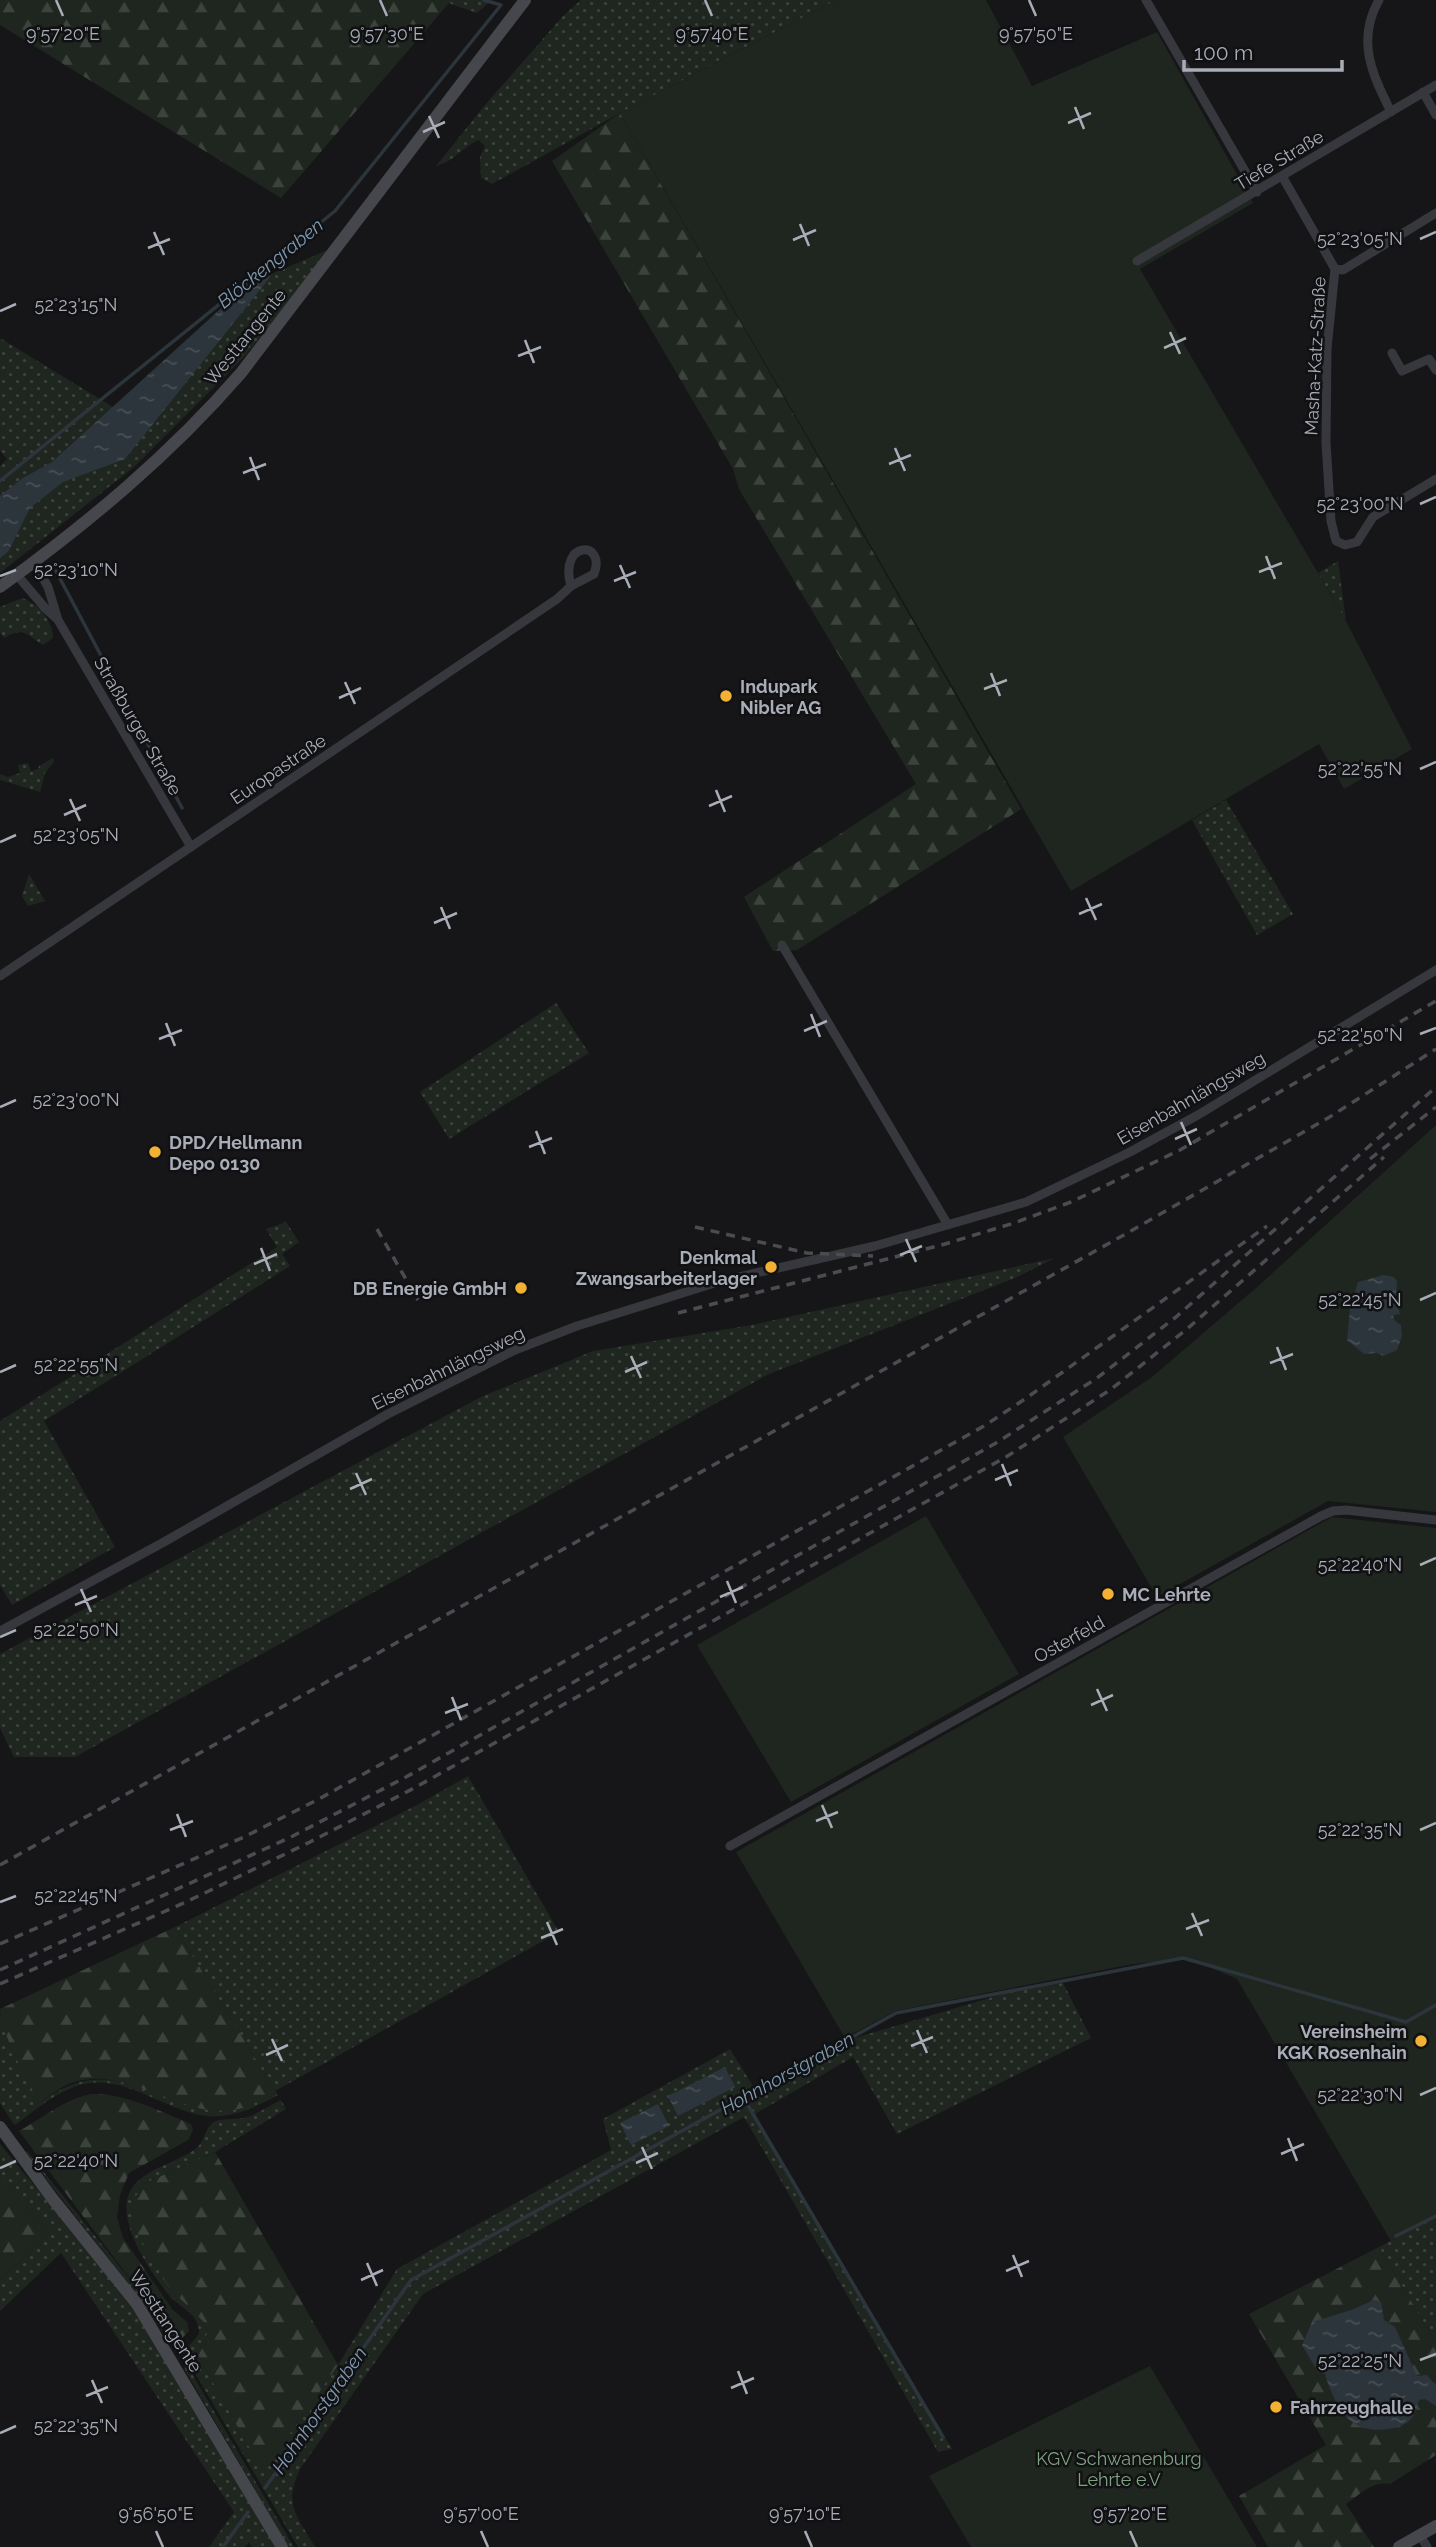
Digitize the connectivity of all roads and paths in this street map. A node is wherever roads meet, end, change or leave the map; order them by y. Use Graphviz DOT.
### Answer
graph roads {
  1 [pos="525,0"];
  2 [pos="1146,0"];
  3 [pos="1379,0"];
  4 [pos="1436,85"];
  5 [pos="1423,92"];
  6 [pos="1391,112"];
  7 [pos="1436,115"];
  8 [pos="1282,176"];
  9 [pos="1257,192"];
  10 [pos="1436,213"];
  11 [pos="1137,261"];
  12 [pos="1335,269"];
  13 [pos="1392,353"];
  14 [pos="1436,370"];
  15 [pos="1436,479"];
  16 [pos="34,562"];
  17 [pos="17,575"];
  18 [pos="571,586"];
  19 [pos="0,587"];
  20 [pos="58,620"];
  21 [pos="191,847"];
  22 [pos="782,945"];
  23 [pos="1436,970"];
  24 [pos="0,976"];
  25 [pos="948,1225"];
  26 [pos="1436,1520"];
  27 [pos="0,1631"];
  28 [pos="730,1846"];
  29 [pos="0,2127"];
  30 [pos="1436,2526"];
  31 [pos="1420,2535"];
  32 [pos="282,2547"];
  33 [pos="1399,2547"];
  34 [pos="1427,2547"];
  1 -- 16 [label="main road, Westtangente"];
  2 -- 9 [label="street"];
  3 -- 6 [label="street"];
  4 -- 5 [label="street, Tiefe Straße"];
  5 -- 6 [label="street, Tiefe Straße"];
  5 -- 7 [label="street"];
  6 -- 8 [label="street, Tiefe Straße"];
  8 -- 9 [label="street, Tiefe Straße"];
  8 -- 12 [label="street, Masha-Katz-Straße"];
  9 -- 11 [label="street, Tiefe Straße"];
  10 -- 12 [label="street"];
  12 -- 15 [label="street, Masha-Katz-Straße"];
  13 -- 14 [label="street"];
  16 -- 17 [label="main road, Westtangente"];
  16 -- 20 [label="street, Straßburger Straße"];
  17 -- 19 [label="main road, Westtangente"];
  17 -- 20 [label="street, Straßburger Straße"];
  18 -- 21 [label="street, Europastraße"];
  20 -- 21 [label="street, Straßburger Straße"];
  21 -- 24 [label="street, Europastraße"];
  22 -- 25 [label="street"];
  23 -- 25 [label="street, Eisenbahnlängsweg"];
  25 -- 27 [label="street, Eisenbahnlängsweg"];
  26 -- 28 [label="street, Osterfeld"];
  29 -- 32 [label="main road, Westtangente"];
  30 -- 31 [label="main road"];
  31 -- 33 [label="main road"];
  31 -- 34 [label="street"];
}
